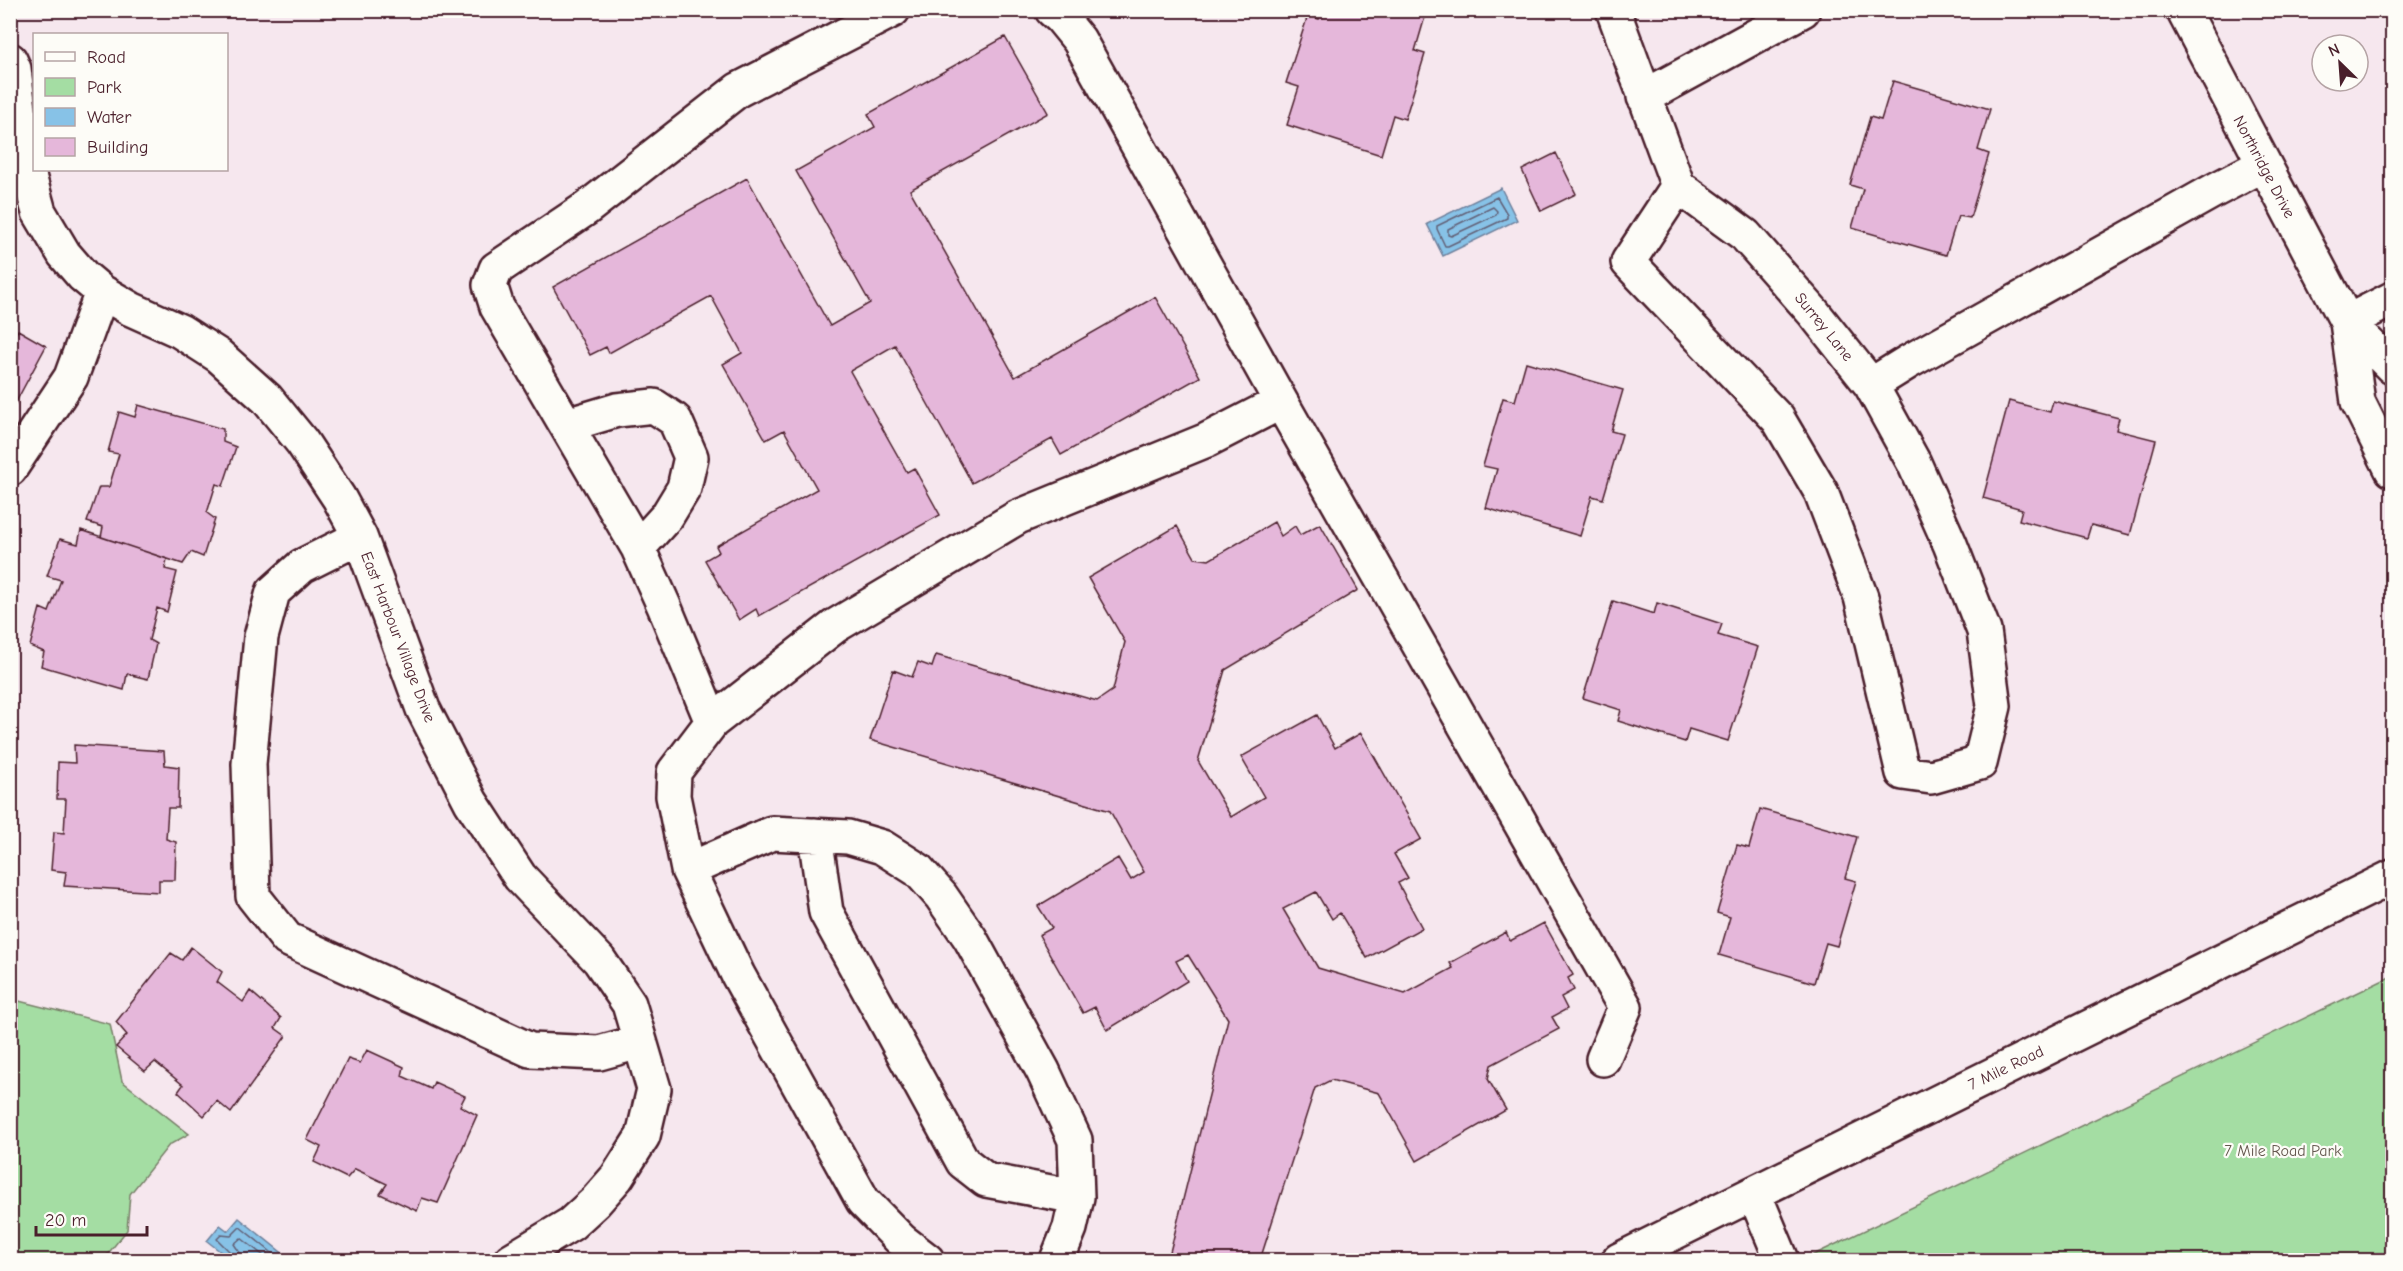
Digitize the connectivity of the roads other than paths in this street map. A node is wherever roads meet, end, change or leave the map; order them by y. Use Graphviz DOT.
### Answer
graph roads {
  1 [pos="893,10"];
  2 [pos="1052,10"];
  3 [pos="1613,10"];
  4 [pos="1803,10"];
  5 [pos="2183,10"];
  6 [pos="10,60"];
  7 [pos="1644,97"];
  8 [pos="2263,165"];
  9 [pos="1678,186"];
  10 [pos="102,292"];
  11 [pos="2392,299"];
  12 [pos="2347,322"];
  13 [pos="2392,367"];
  14 [pos="1871,385"];
  15 [pos="1281,402"];
  16 [pos="567,425"];
  17 [pos="10,469"];
  18 [pos="2392,470"];
  19 [pos="360,537"];
  20 [pos="638,548"];
  21 [pos="712,722"];
  22 [pos="815,835"];
  23 [pos="688,870"];
  24 [pos="2392,877"];
  25 [pos="639,1042"];
  26 [pos="1603,1059"];
  27 [pos="1754,1193"];
  28 [pos="1077,1197"];
  29 [pos="512,1260"];
  30 [pos="927,1260"];
  31 [pos="1057,1260"];
  32 [pos="1619,1260"];
  33 [pos="1782,1260"];
  1 -- 16 [label="street"];
  2 -- 15 [label="street"];
  3 -- 7 [label="street"];
  4 -- 7 [label="street"];
  5 -- 8 [label="street, Northridge Drive"];
  6 -- 10 [label="street, East Harbour Village Drive"];
  7 -- 9 [label="street"];
  8 -- 12 [label="street, Northridge Drive"];
  8 -- 14 [label="street"];
  9 -- 14 [label="street, Surrey Lane"];
  9 -- 14 [label="street, Surrey Lane"];
  10 -- 17 [label="street"];
  10 -- 19 [label="street, East Harbour Village Drive"];
  11 -- 12 [label="street"];
  12 -- 13 [label="street, Northridge Drive"];
  12 -- 18 [label="street, Northridge Drive"];
  15 -- 21 [label="street"];
  15 -- 26 [label="street"];
  16 -- 20 [label="street"];
  16 -- 20 [label="street"];
  19 -- 25 [label="street, East Harbour Village Drive"];
  19 -- 25 [label="street"];
  20 -- 21 [label="street"];
  21 -- 23 [label="street"];
  22 -- 23 [label="street"];
  22 -- 28 [label="street"];
  22 -- 28 [label="street"];
  23 -- 30 [label="street"];
  24 -- 27 [label="street, 7 Mile Road"];
  25 -- 29 [label="street, East Harbour Village Drive"];
  27 -- 32 [label="street, 7 Mile Road"];
  27 -- 33 [label="street"];
  28 -- 31 [label="street"];
}
